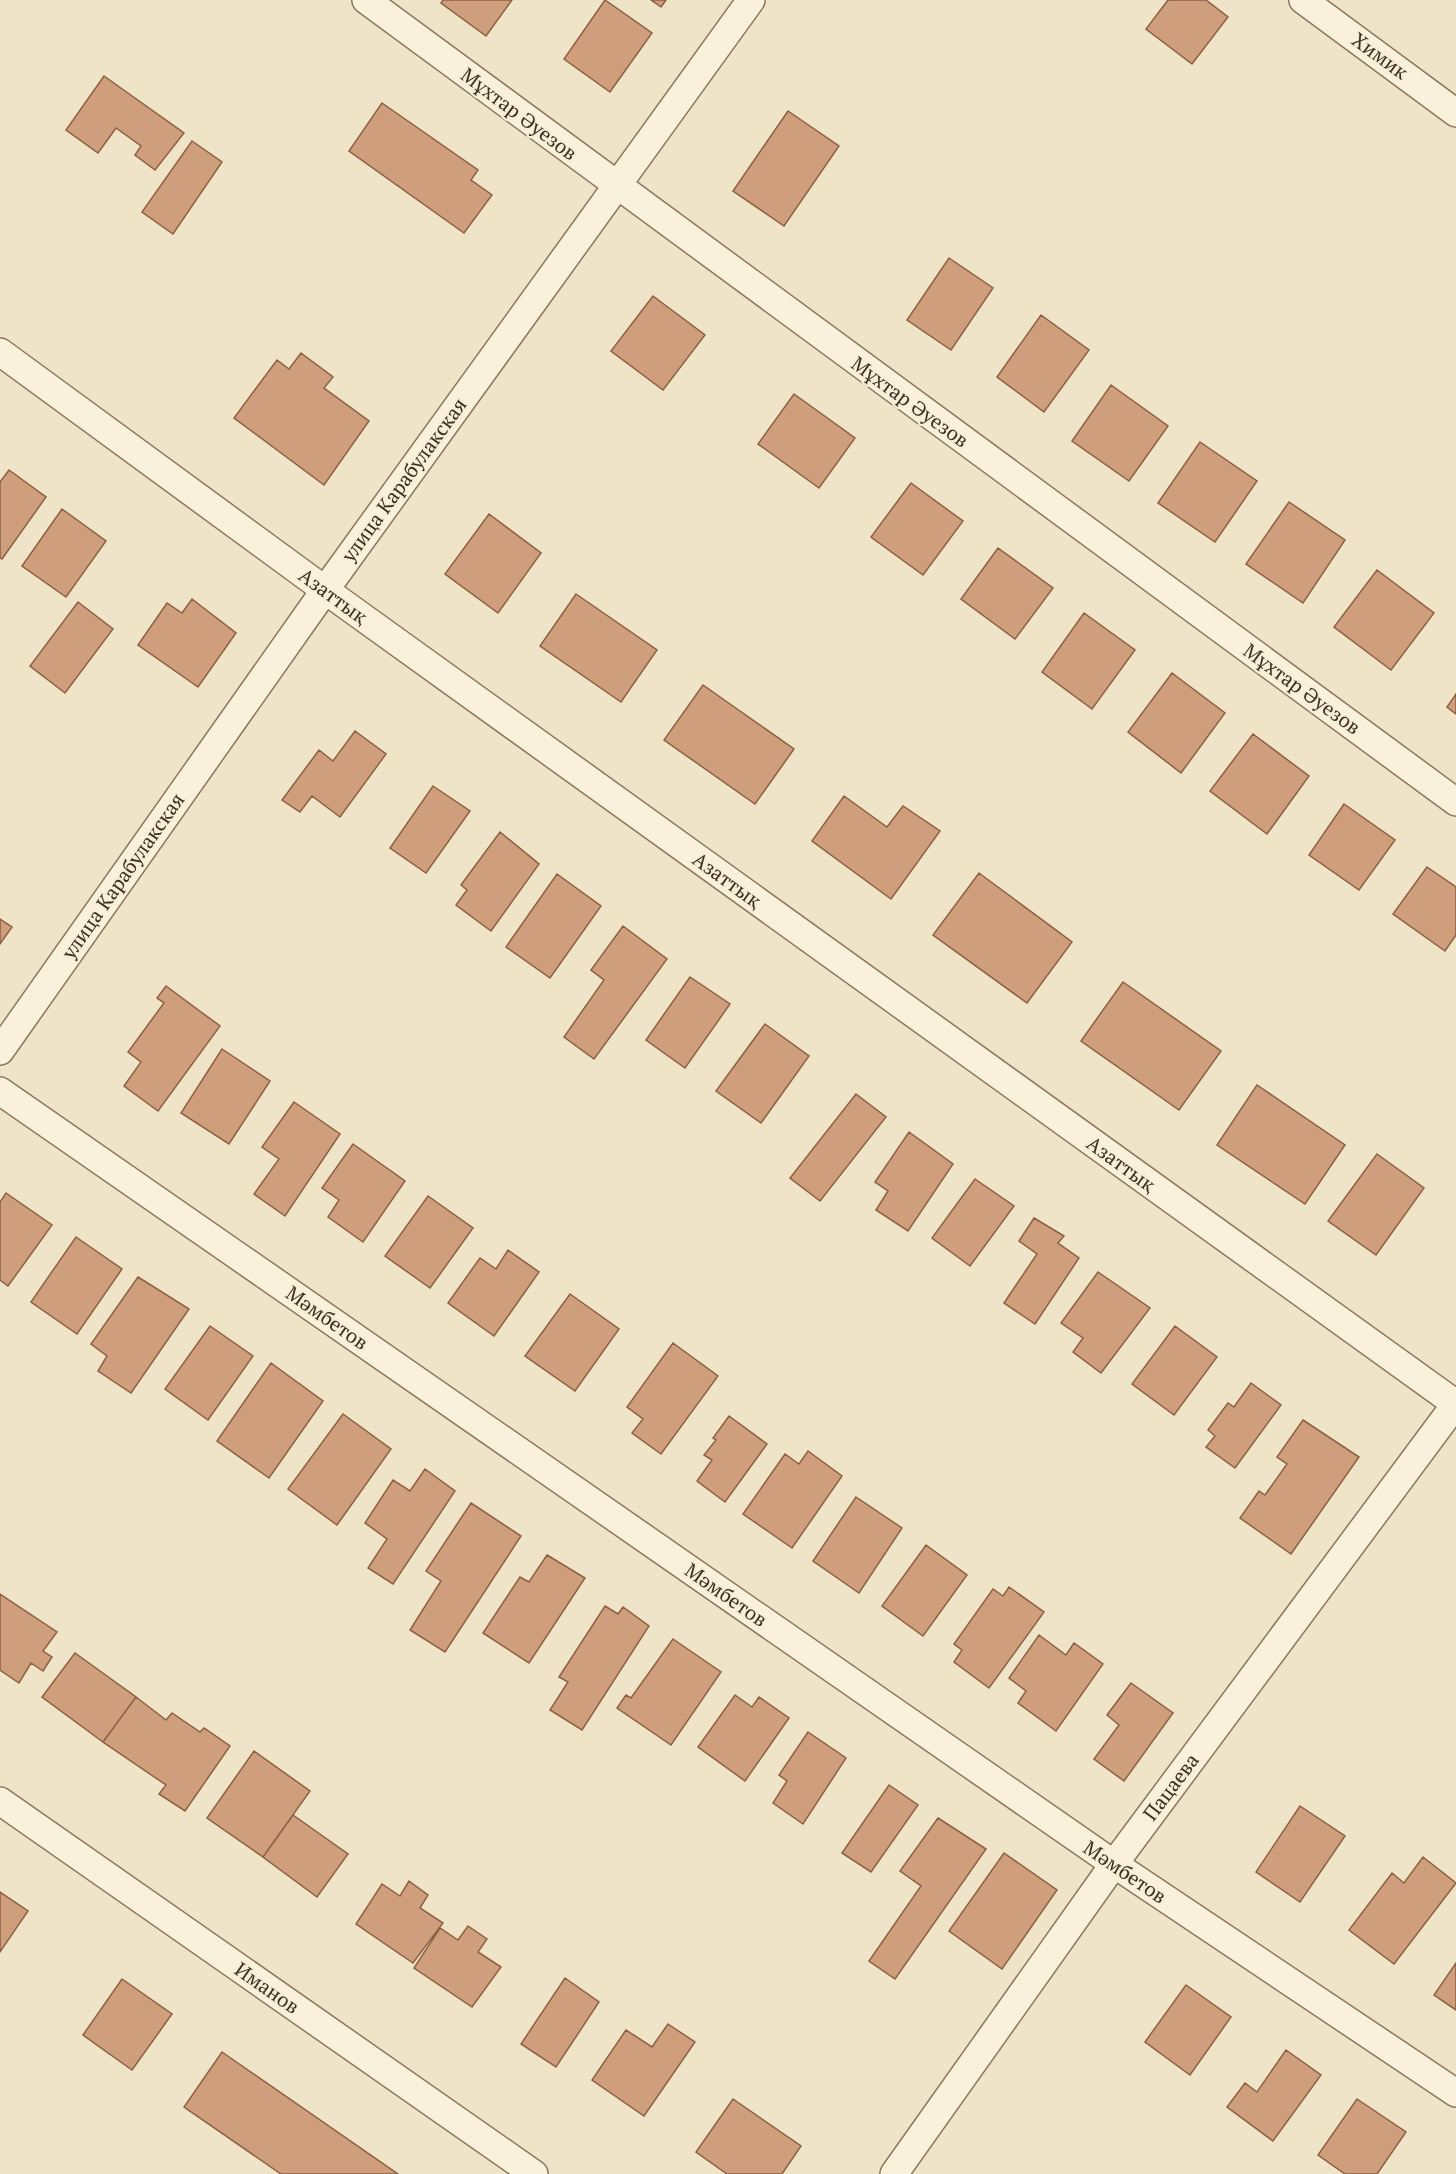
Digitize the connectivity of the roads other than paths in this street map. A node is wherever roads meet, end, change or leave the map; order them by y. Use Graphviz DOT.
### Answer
graph roads {
  1 [pos="366,0"];
  2 [pos="751,0"];
  3 [pos="1303,0"];
  4 [pos="1456,113"];
  5 [pos="617,186"];
  6 [pos="0,352"];
  7 [pos="325,590"];
  8 [pos="1456,802"];
  9 [pos="0,1051"];
  10 [pos="0,1091"];
  11 [pos="1455,1405"];
  12 [pos="0,1801"];
  13 [pos="1114,1864"];
  14 [pos="1456,2093"];
  15 [pos="534,2174"];
  16 [pos="894,2174"];
  1 -- 5 [label="street, Мұхтар Әуезов"];
  2 -- 5 [label="street, улица Карабулакская"];
  3 -- 4 [label="street, Химик"];
  5 -- 7 [label="street, улица Карабулакская"];
  5 -- 8 [label="street, Мұхтар Әуезов"];
  6 -- 7 [label="street, Азаттық"];
  7 -- 9 [label="street, улица Карабулакская"];
  7 -- 11 [label="street, Азаттық"];
  10 -- 13 [label="street, Мәмбетов"];
  11 -- 13 [label="street, Пацаева"];
  12 -- 15 [label="street, Иманов"];
  13 -- 14 [label="street, Мәмбетов"];
  13 -- 16 [label="street, Пацаева"];
}
